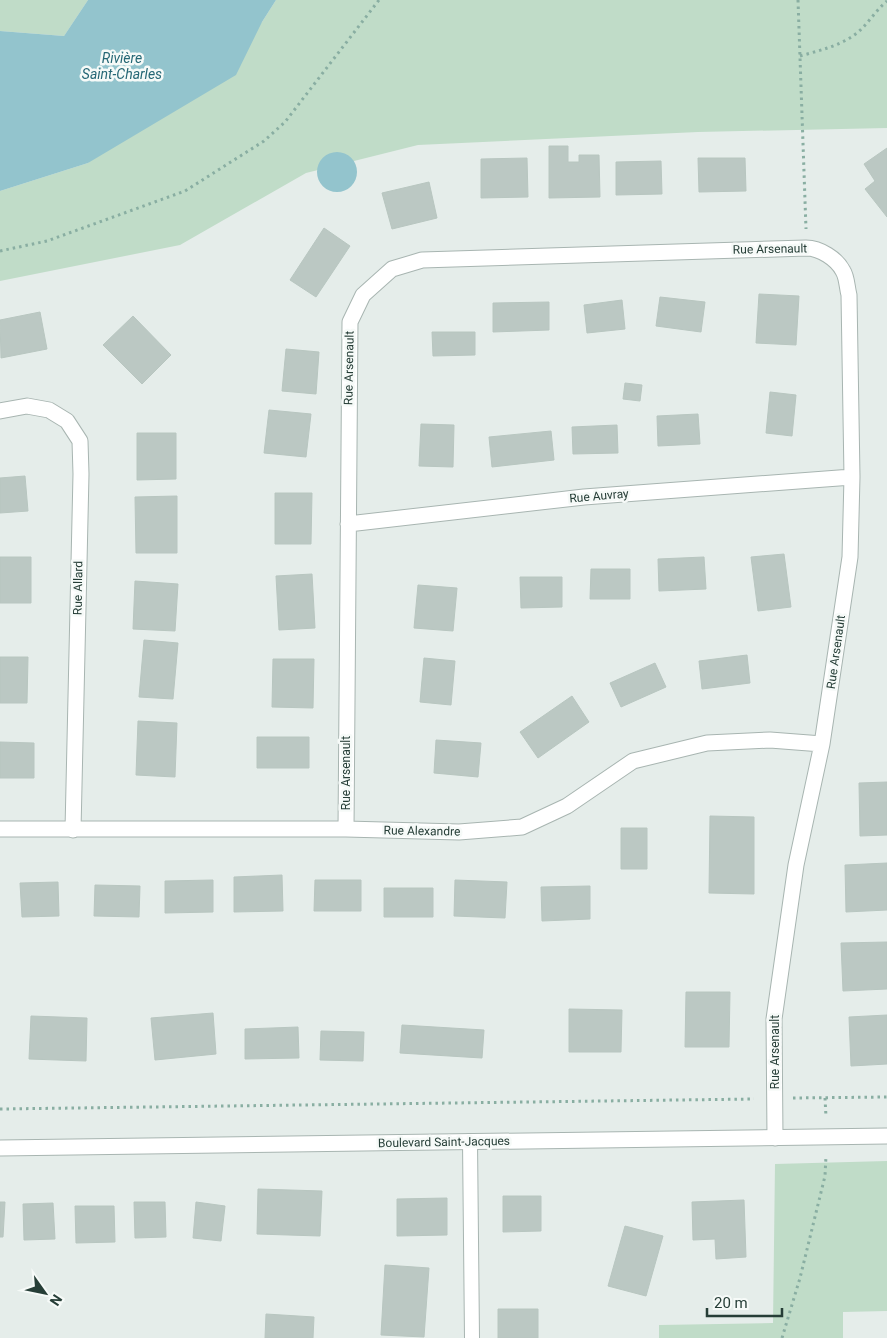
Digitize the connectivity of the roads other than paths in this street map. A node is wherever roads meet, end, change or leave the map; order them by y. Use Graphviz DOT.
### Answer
graph roads {
  1 [pos="0,411"];
  2 [pos="852,477"];
  3 [pos="348,524"];
  4 [pos="822,744"];
  5 [pos="346,829"];
  6 [pos="0,830"];
  7 [pos="73,830"];
  8 [pos="887,1136"];
  9 [pos="774,1138"];
  10 [pos="470,1141"];
  11 [pos="0,1148"];
  12 [pos="472,1338"];
  1 -- 7 [label="street, Rue Allard"];
  2 -- 3 [label="street, Rue Auvray"];
  2 -- 3 [label="street, Rue Arsenault"];
  2 -- 4 [label="street, Rue Arsenault"];
  3 -- 5 [label="street, Rue Arsenault"];
  4 -- 5 [label="street, Rue Alexandre"];
  4 -- 9 [label="street, Rue Arsenault"];
  5 -- 7 [label="street, Rue Alexandre"];
  6 -- 7 [label="street, Rue Alexandre"];
  8 -- 9 [label="street, Boulevard Saint-Jacques"];
  9 -- 10 [label="street, Boulevard Saint-Jacques"];
  10 -- 11 [label="street, Boulevard Saint-Jacques"];
  10 -- 12 [label="lane"];
}
